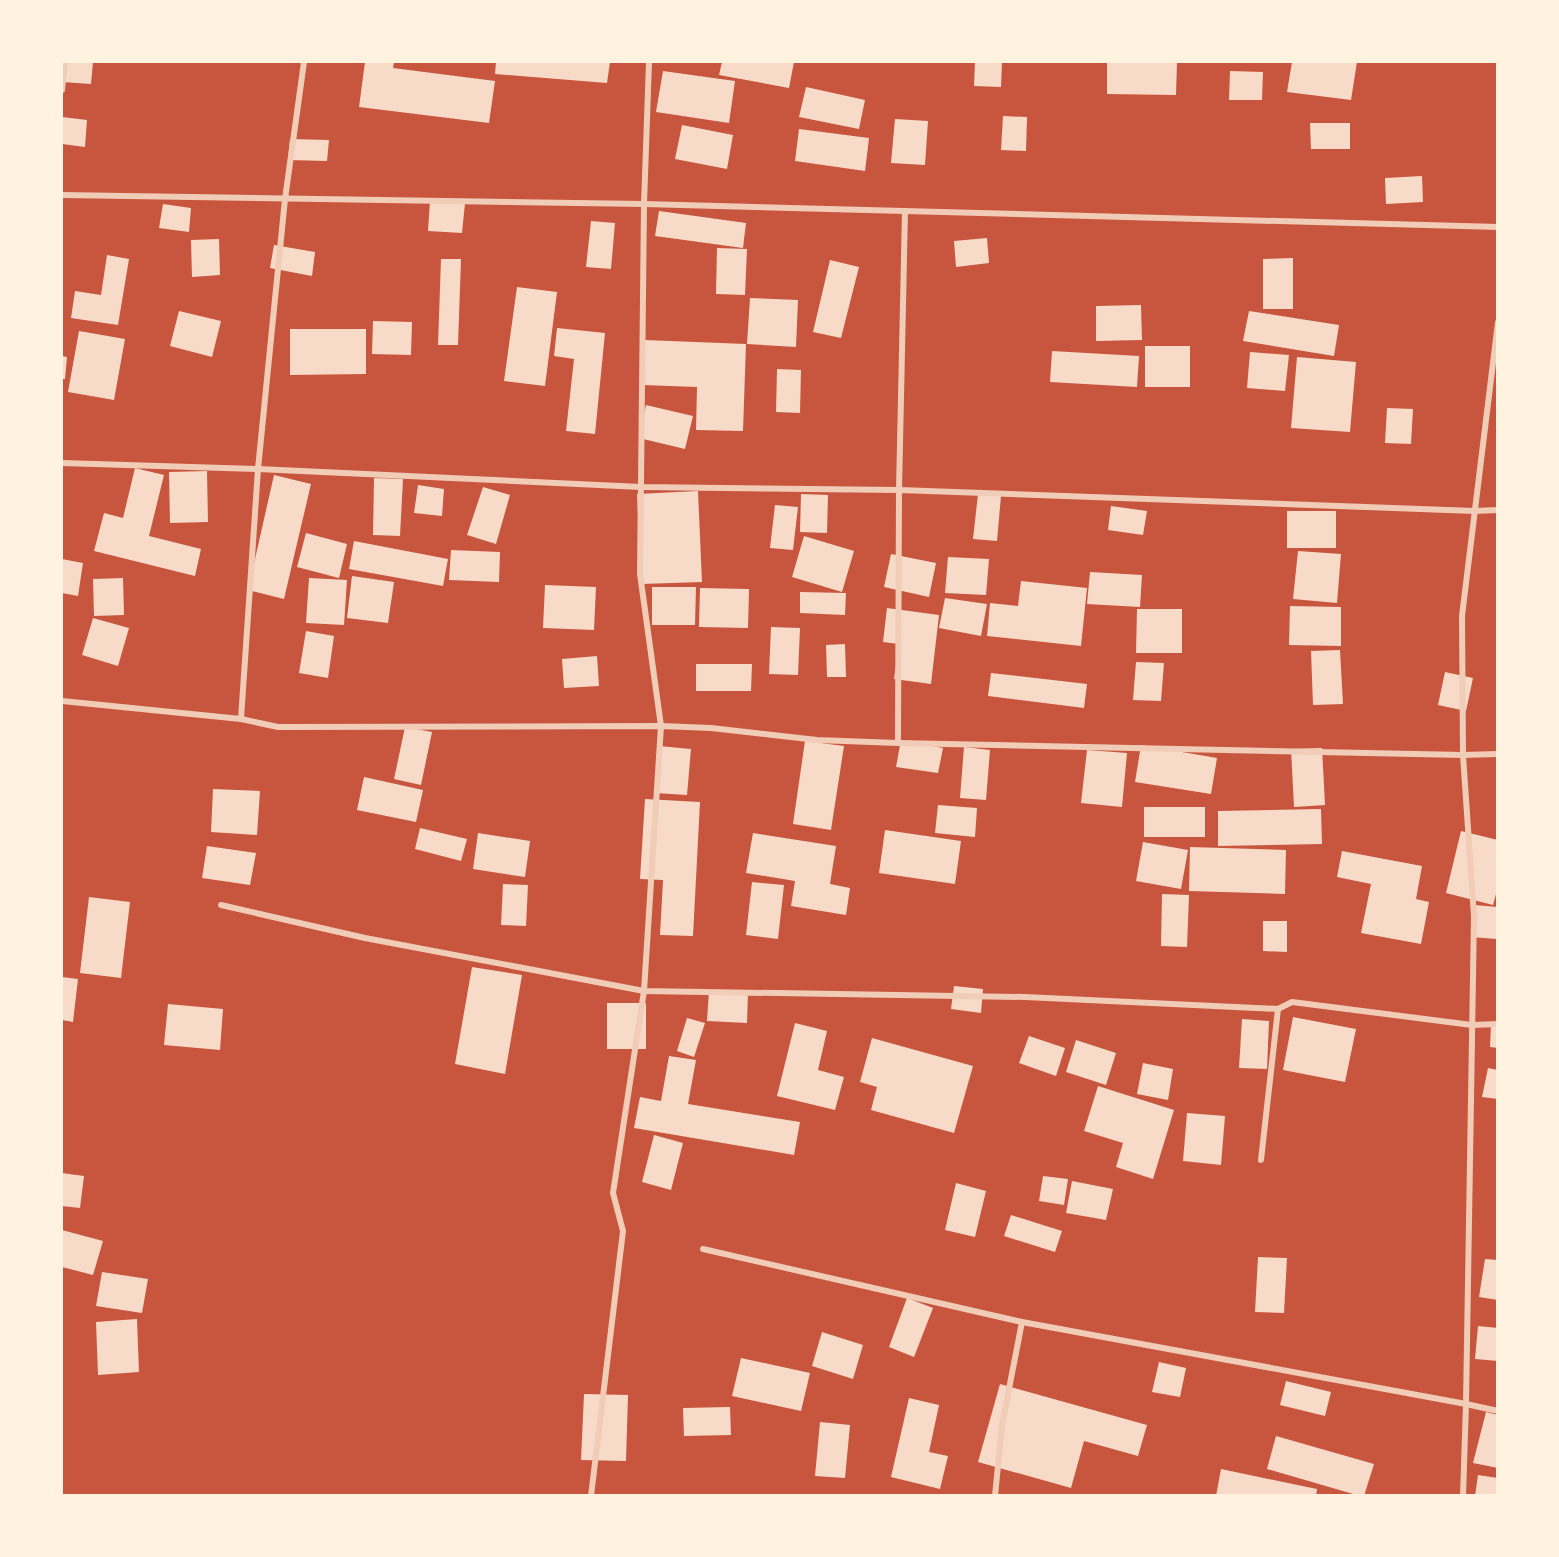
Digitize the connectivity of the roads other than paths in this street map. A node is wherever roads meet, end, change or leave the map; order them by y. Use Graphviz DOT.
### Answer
graph roads {
  1 [pos="65,62"];
  2 [pos="304,62"];
  3 [pos="649,62"];
  4 [pos="62,90"];
  5 [pos="62,195"];
  6 [pos="285,199"];
  7 [pos="644,204"];
  8 [pos="904,211"];
  9 [pos="1497,227"];
  10 [pos="1497,322"];
  11 [pos="62,463"];
  12 [pos="258,469"];
  13 [pos="641,488"];
  14 [pos="898,490"];
  15 [pos="1497,510"];
  16 [pos="1475,511"];
  17 [pos="62,701"];
  18 [pos="242,719"];
  19 [pos="661,726"];
  20 [pos="898,743"];
  21 [pos="1497,754"];
  22 [pos="1464,755"];
  23 [pos="221,905"];
  24 [pos="644,991"];
  25 [pos="1278,1009"];
  26 [pos="1497,1024"];
  27 [pos="1472,1025"];
  28 [pos="1261,1160"];
  29 [pos="703,1249"];
  30 [pos="1022,1322"];
  31 [pos="1466,1404"];
  32 [pos="1497,1411"];
  33 [pos="591,1496"];
  34 [pos="995,1496"];
  35 [pos="1463,1496"];
  1 -- 4 [label="street"];
  2 -- 6 [label="street"];
  3 -- 7 [label="street"];
  5 -- 6 [label="street"];
  6 -- 7 [label="street"];
  6 -- 12 [label="street"];
  7 -- 8 [label="street"];
  7 -- 13 [label="street"];
  8 -- 9 [label="street"];
  8 -- 14 [label="street"];
  10 -- 16 [label="street"];
  11 -- 12 [label="street"];
  12 -- 13 [label="street"];
  12 -- 18 [label="street"];
  13 -- 14 [label="street"];
  13 -- 19 [label="street"];
  14 -- 16 [label="street"];
  14 -- 20 [label="street"];
  15 -- 16 [label="street"];
  16 -- 22 [label="street"];
  17 -- 18 [label="street"];
  18 -- 19 [label="street"];
  19 -- 20 [label="street"];
  19 -- 24 [label="street"];
  20 -- 22 [label="street"];
  21 -- 22 [label="street"];
  22 -- 27 [label="street"];
  23 -- 24 [label="street"];
  24 -- 25 [label="street"];
  24 -- 33 [label="street"];
  25 -- 27 [label="street"];
  25 -- 28 [label="street"];
  26 -- 27 [label="street"];
  27 -- 31 [label="street"];
  29 -- 30 [label="street"];
  30 -- 31 [label="street"];
  30 -- 34 [label="street"];
  31 -- 32 [label="street"];
  31 -- 35 [label="street"];
}
